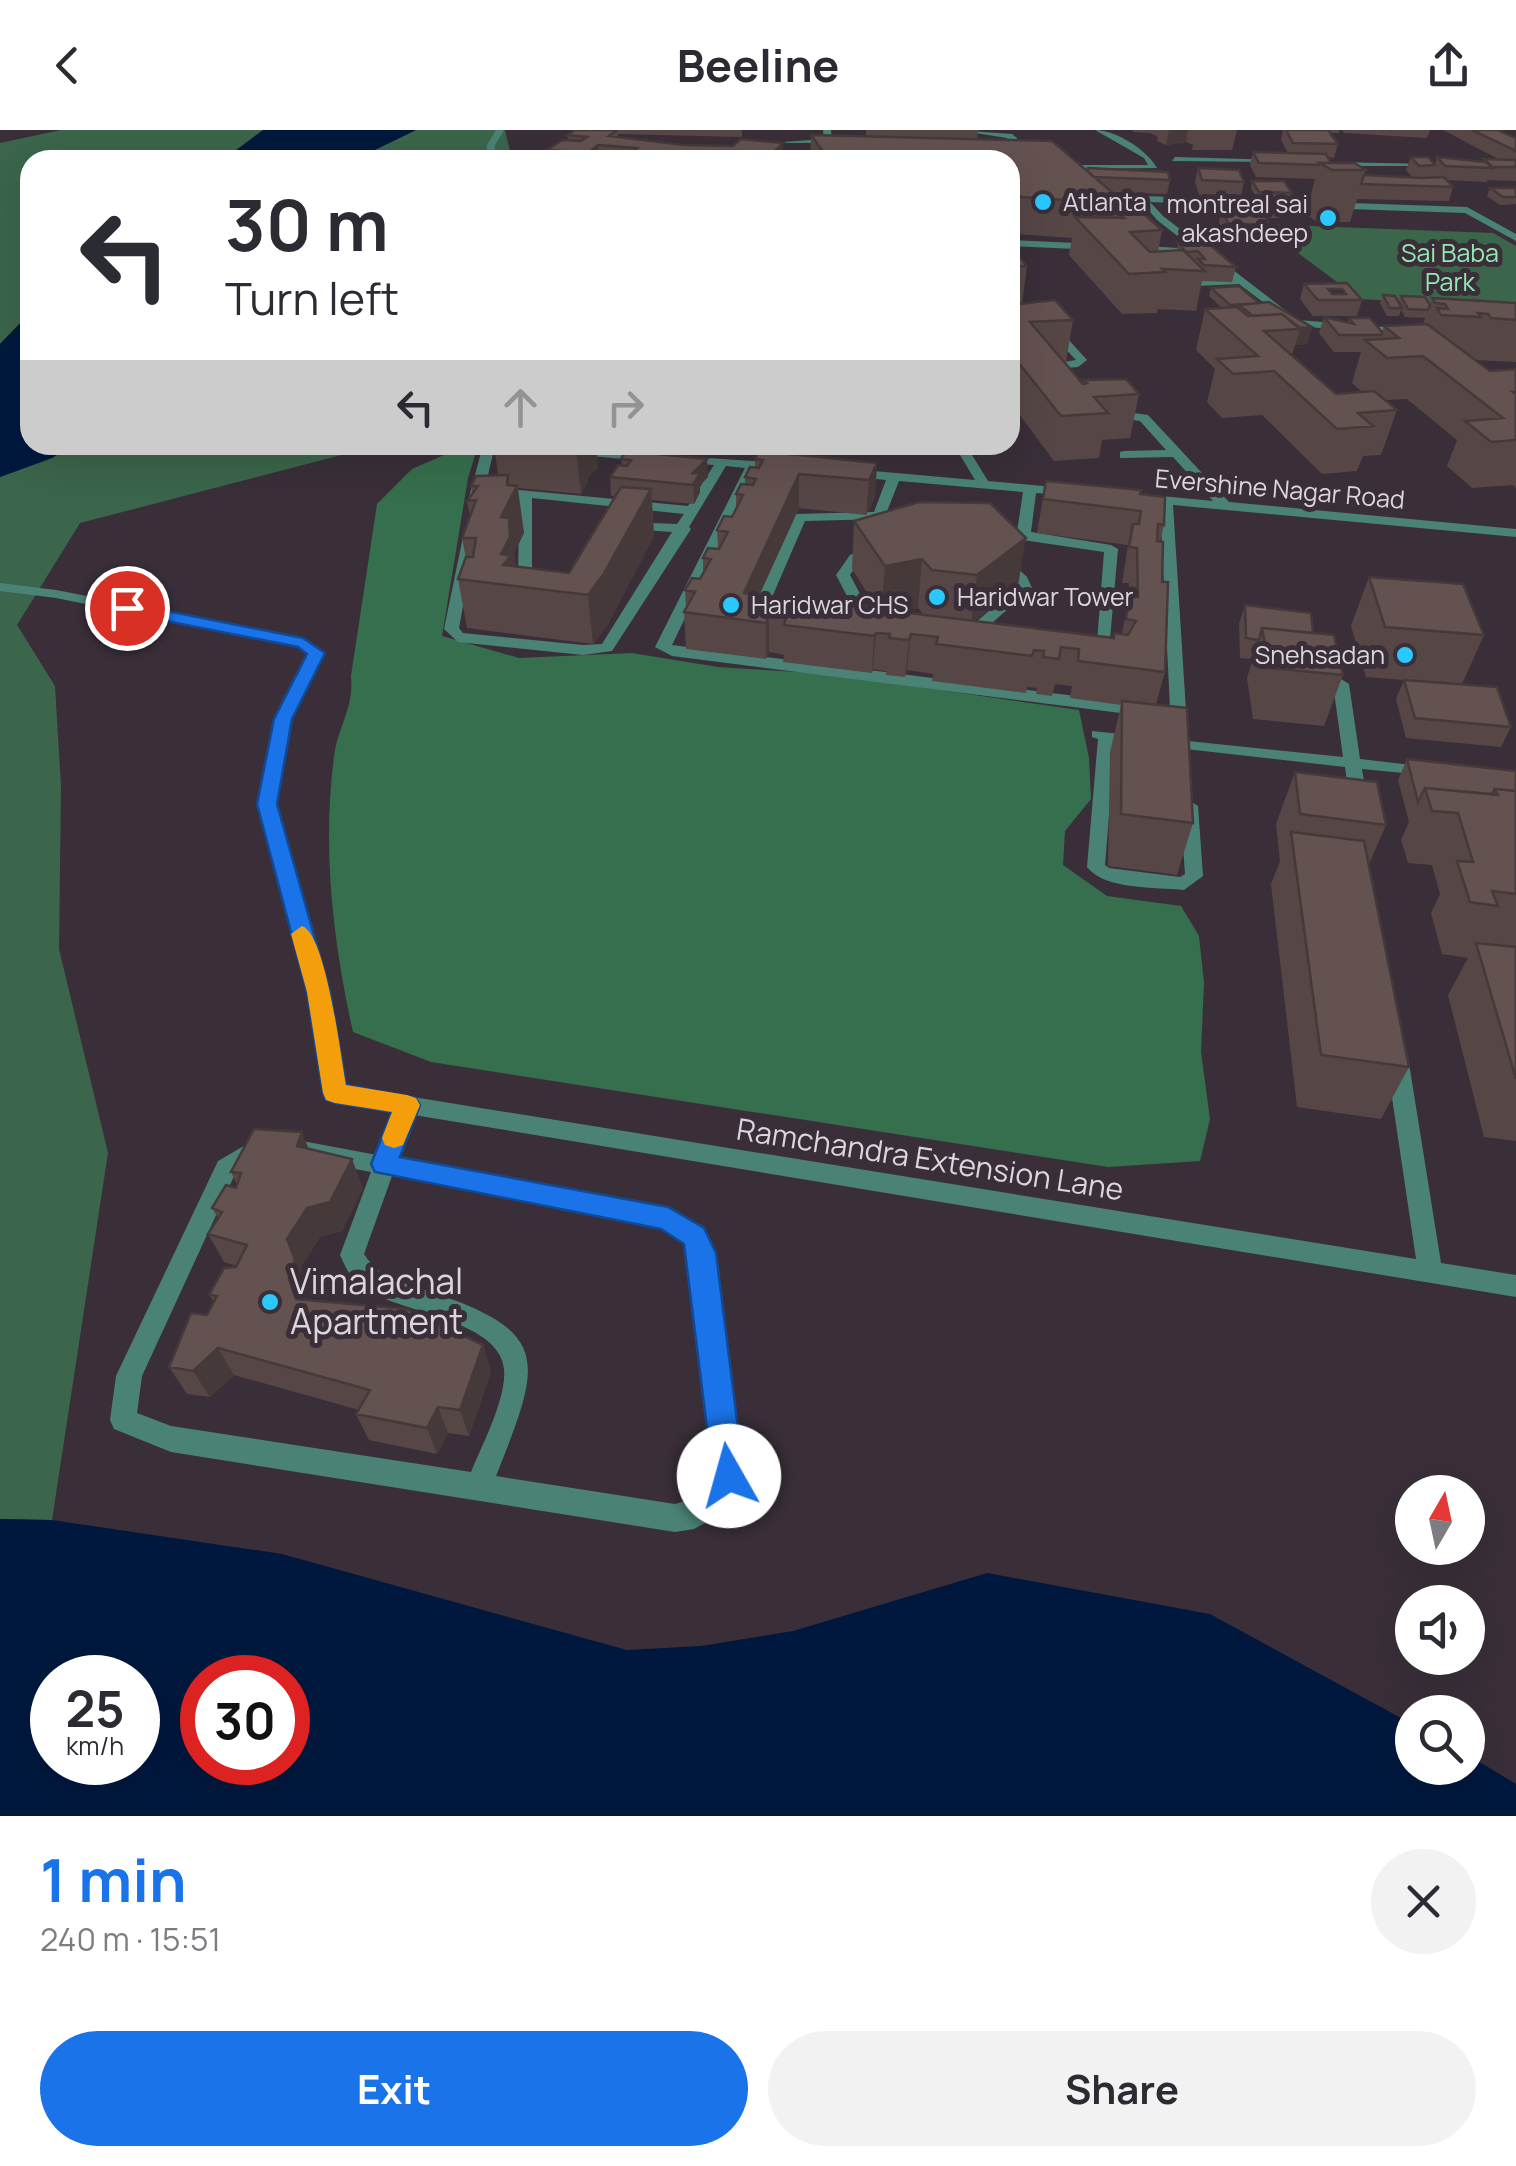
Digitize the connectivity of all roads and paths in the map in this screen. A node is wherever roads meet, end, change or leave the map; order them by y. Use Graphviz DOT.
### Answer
graph roads {
  1 [pos="762,130"];
  2 [pos="827,130"];
  3 [pos="960,130"];
  4 [pos="1099,130"];
  5 [pos="828,141"];
  6 [pos="774,143"];
  7 [pos="779,150"];
  8 [pos="841,150"];
  9 [pos="1038,151"];
  10 [pos="1056,155"];
  11 [pos="1176,159"];
  12 [pos="1286,162"];
  13 [pos="1324,164"];
  14 [pos="1439,167"];
  15 [pos="1042,168"];
  16 [pos="1059,168"];
  17 [pos="1145,218"];
  18 [pos="1160,218"];
  19 [pos="1184,236"];
  20 [pos="1516,238"];
  21 [pos="1020,243"];
  22 [pos="1128,245"];
  23 [pos="1165,245"];
  24 [pos="1106,247"];
  25 [pos="1204,252"];
  26 [pos="1224,270"];
  27 [pos="1424,333"];
  28 [pos="1020,335"];
  29 [pos="1050,384"];
  30 [pos="1100,414"];
  31 [pos="1177,453"];
  32 [pos="486,455"];
  33 [pos="626,455"];
  34 [pos="966,455"];
  35 [pos="1124,455"];
  36 [pos="722,462"];
  37 [pos="754,465"];
  38 [pos="789,468"];
  39 [pos="842,472"];
  40 [pos="894,476"];
  41 [pos="944,480"];
  42 [pos="983,484"];
  43 [pos="478,488"];
  44 [pos="1030,488"];
  45 [pos="525,494"];
  46 [pos="1088,494"];
  47 [pos="1127,497"];
  48 [pos="939,500"];
  49 [pos="1166,501"];
  50 [pos="884,504"];
  51 [pos="902,506"];
  52 [pos="1226,506"];
  53 [pos="694,512"];
  54 [pos="1008,514"];
  55 [pos="1026,516"];
  56 [pos="684,529"];
  57 [pos="1516,533"];
  58 [pos="614,543"];
  59 [pos="891,544"];
  60 [pos="988,548"];
  61 [pos="0,587"];
  62 [pos="528,606"];
  63 [pos="864,614"];
  64 [pos="898,621"];
  65 [pos="934,625"];
  66 [pos="780,626"];
  67 [pos="952,627"];
  68 [pos="855,635"];
  69 [pos="948,645"];
  70 [pos="1090,660"];
  71 [pos="1341,684"];
  72 [pos="1186,763"];
  73 [pos="1352,763"];
  74 [pos="1443,774"];
  75 [pos="1361,821"];
  76 [pos="1394,1033"];
  77 [pos="407,1105"];
  78 [pos="384,1164"];
  79 [pos="1430,1272"];
  80 [pos="1516,1286"];
  81 [pos="479,1486"];
  1 -- 6 [label="street"];
  2 -- 5 [label="street"];
  3 -- 9 [label="street"];
  4 -- 16 [label="street"];
  5 -- 6 [label="street"];
  5 -- 8 [label="street"];
  6 -- 7 [label="street"];
  10 -- 16 [label="street"];
  11 -- 12 [label="street"];
  13 -- 14 [label="street"];
  15 -- 16 [label="street"];
  17 -- 18 [label="street"];
  18 -- 19 [label="street"];
  18 -- 20 [label="street"];
  19 -- 23 [label="street"];
  19 -- 25 [label="street"];
  21 -- 24 [label="street"];
  22 -- 23 [label="street"];
  23 -- 25 [label="street"];
  23 -- 26 [label="street"];
  23 -- 26 [label="street"];
  25 -- 26 [label="street"];
  26 -- 27 [label="street"];
  28 -- 29 [label="street"];
  30 -- 31 [label="street"];
  31 -- 35 [label="street"];
  31 -- 52 [label="street"];
  32 -- 43 [label="street"];
  33 -- 36 [label="street"];
  34 -- 42 [label="street"];
  36 -- 37 [label="street"];
  36 -- 53 [label="street"];
  37 -- 38 [label="street"];
  37 -- 49 [label="street"];
  39 -- 40 [label="street"];
  40 -- 41 [label="street"];
  40 -- 50 [label="street"];
  41 -- 42 [label="street"];
  41 -- 48 [label="street"];
  42 -- 44 [label="street"];
  43 -- 45 [label="street"];
  43 -- 56 [label="street"];
  44 -- 46 [label="street"];
  44 -- 55 [label="street"];
  45 -- 53 [label="street"];
  45 -- 62 [label="street"];
  47 -- 49 [label="street, Evershine Nagar Road"];
  49 -- 52 [label="street, Evershine Nagar Road"];
  50 -- 51 [label="street"];
  50 -- 66 [label="street"];
  52 -- 57 [label="street, Evershine Nagar Road"];
  53 -- 56 [label="street"];
  54 -- 55 [label="street"];
  55 -- 70 [label="street"];
  56 -- 58 [label="street"];
  59 -- 63 [label="street"];
  60 -- 67 [label="street"];
  61 -- 77 [label="street, Ramchandra Extension Lane"];
  63 -- 64 [label="street"];
  63 -- 68 [label="street"];
  65 -- 67 [label="street"];
  67 -- 69 [label="street"];
  71 -- 73 [label="street"];
  72 -- 72 [label="street"];
  72 -- 73 [label="street"];
  73 -- 74 [label="street"];
  73 -- 75 [label="street"];
  76 -- 79 [label="street"];
  77 -- 78 [label="street"];
  77 -- 79 [label="street, Ramchandra Extension Lane"];
  78 -- 81 [label="street"];
  78 -- 81 [label="street"];
  78 -- 81 [label="street"];
  79 -- 80 [label="street, Ramchandra Extension Lane"];
}
